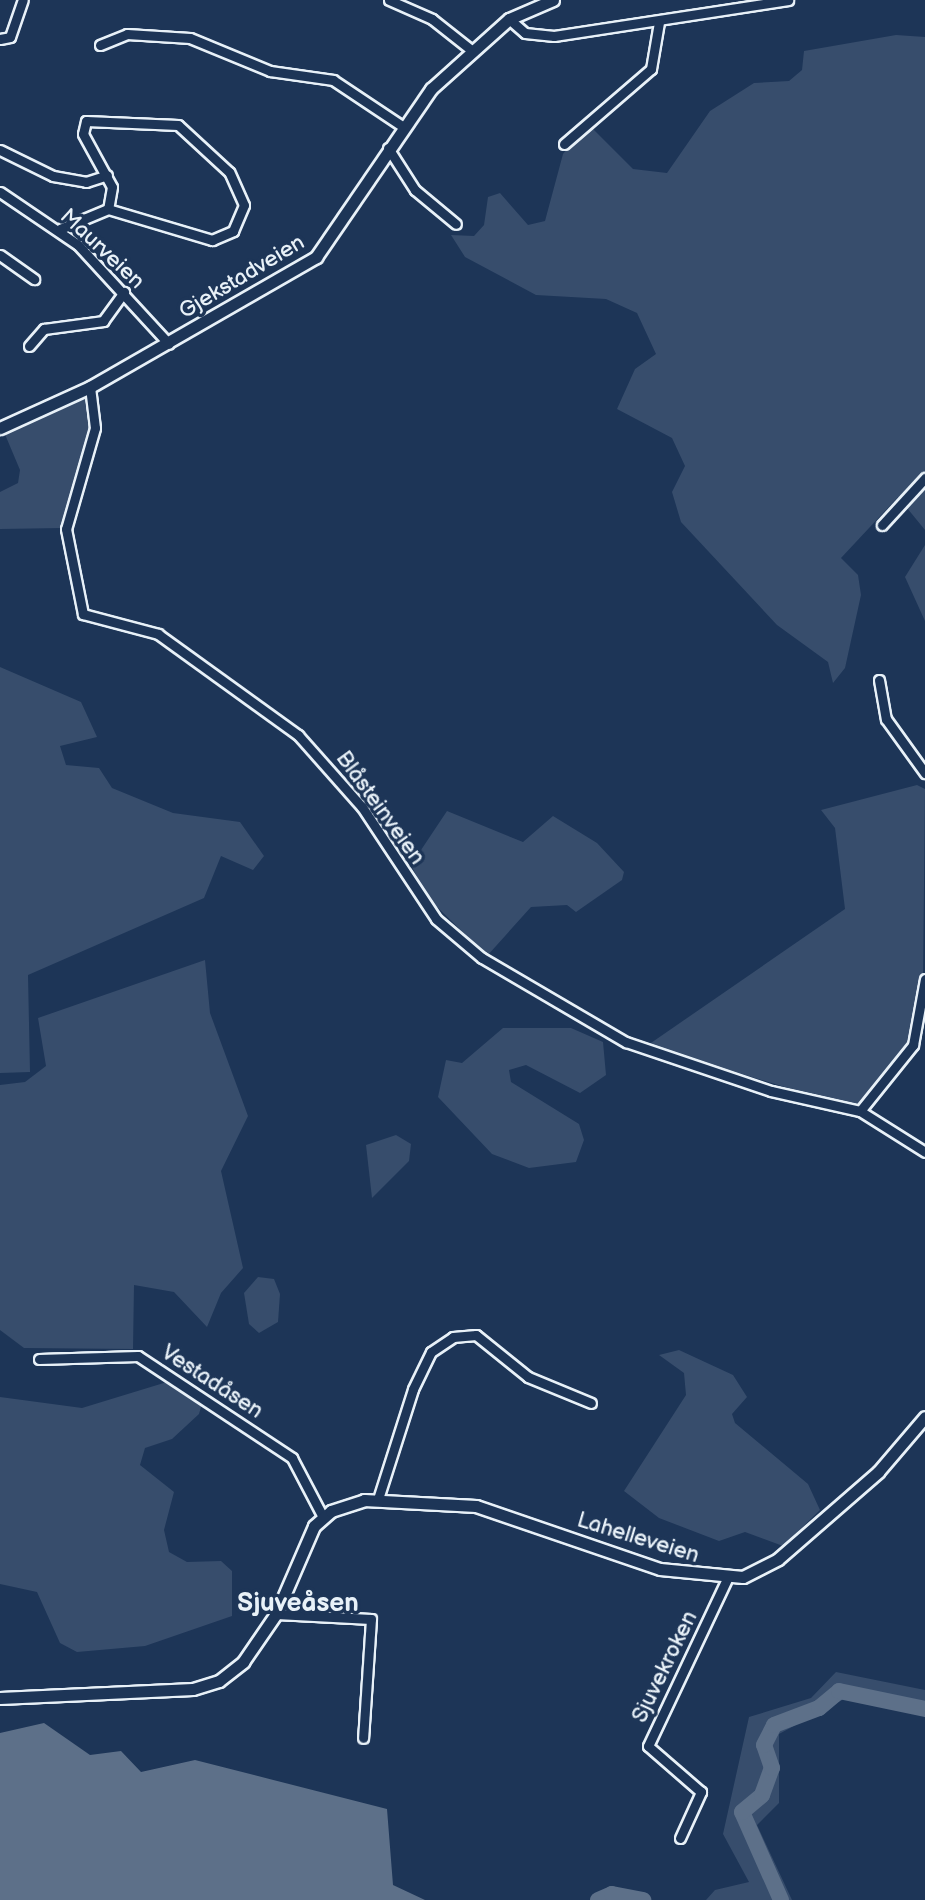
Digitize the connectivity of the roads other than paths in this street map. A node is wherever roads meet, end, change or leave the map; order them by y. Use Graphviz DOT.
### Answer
graph roads {
  1 [pos="23,0"];
  2 [pos="389,0"];
  3 [pos="553,0"];
  4 [pos="788,0"];
  5 [pos="754,2"];
  6 [pos="415,4"];
  7 [pos="509,19"];
  8 [pos="659,22"];
  9 [pos="0,39"];
  10 [pos="100,45"];
  11 [pos="470,49"];
  12 [pos="402,126"];
  13 [pos="564,144"];
  14 [pos="388,148"];
  15 [pos="0,150"];
  16 [pos="107,175"];
  17 [pos="0,192"];
  18 [pos="108,209"];
  19 [pos="456,224"];
  20 [pos="60,229"];
  21 [pos="0,255"];
  22 [pos="34,279"];
  23 [pos="124,292"];
  24 [pos="169,344"];
  25 [pos="29,346"];
  26 [pos="90,387"];
  27 [pos="0,428"];
  28 [pos="925,478"];
  29 [pos="882,525"];
  30 [pos="879,680"];
  31 [pos="925,773"];
  32 [pos="925,979"];
  33 [pos="860,1111"];
  34 [pos="925,1152"];
  35 [pos="39,1359"];
  36 [pos="591,1403"];
  37 [pos="925,1417"];
  38 [pos="378,1499"];
  39 [pos="323,1517"];
  40 [pos="727,1579"];
  41 [pos="276,1614"];
  42 [pos="0,1698"];
  43 [pos="363,1738"];
  44 [pos="680,1838"];
  1 -- 9 [label="street"];
  2 -- 6 [label="street"];
  3 -- 7 [label="street, Gjekstadveien"];
  4 -- 5 [label="street"];
  5 -- 8 [label="street"];
  6 -- 11 [label="street"];
  7 -- 8 [label="street"];
  7 -- 11 [label="street, Gjekstadveien"];
  8 -- 13 [label="street"];
  10 -- 12 [label="street"];
  11 -- 12 [label="street, Gjekstadveien"];
  12 -- 14 [label="street, Gjekstadveien"];
  14 -- 19 [label="street"];
  14 -- 24 [label="street, Gjekstadveien"];
  15 -- 16 [label="street, Maurveien"];
  16 -- 18 [label="street"];
  16 -- 18 [label="street"];
  17 -- 20 [label="street, Maurveien"];
  18 -- 20 [label="street"];
  20 -- 23 [label="street, Maurveien"];
  21 -- 22 [label="street"];
  23 -- 24 [label="street, Maurveien"];
  23 -- 25 [label="street"];
  24 -- 26 [label="street, Gjekstadveien"];
  26 -- 27 [label="street, Gjekstadveien"];
  26 -- 33 [label="street, Blåsteinveien"];
  28 -- 29 [label="street"];
  30 -- 31 [label="street"];
  32 -- 33 [label="street"];
  33 -- 34 [label="street, Blåsteinveien"];
  35 -- 39 [label="street, Vestadåsen"];
  36 -- 38 [label="street"];
  37 -- 40 [label="street, Lahelleveien"];
  38 -- 39 [label="street, Lahelleveien"];
  38 -- 40 [label="street, Lahelleveien"];
  39 -- 41 [label="street"];
  40 -- 44 [label="street, Sjuvekroken"];
  41 -- 42 [label="street"];
  41 -- 43 [label="street"];
}
